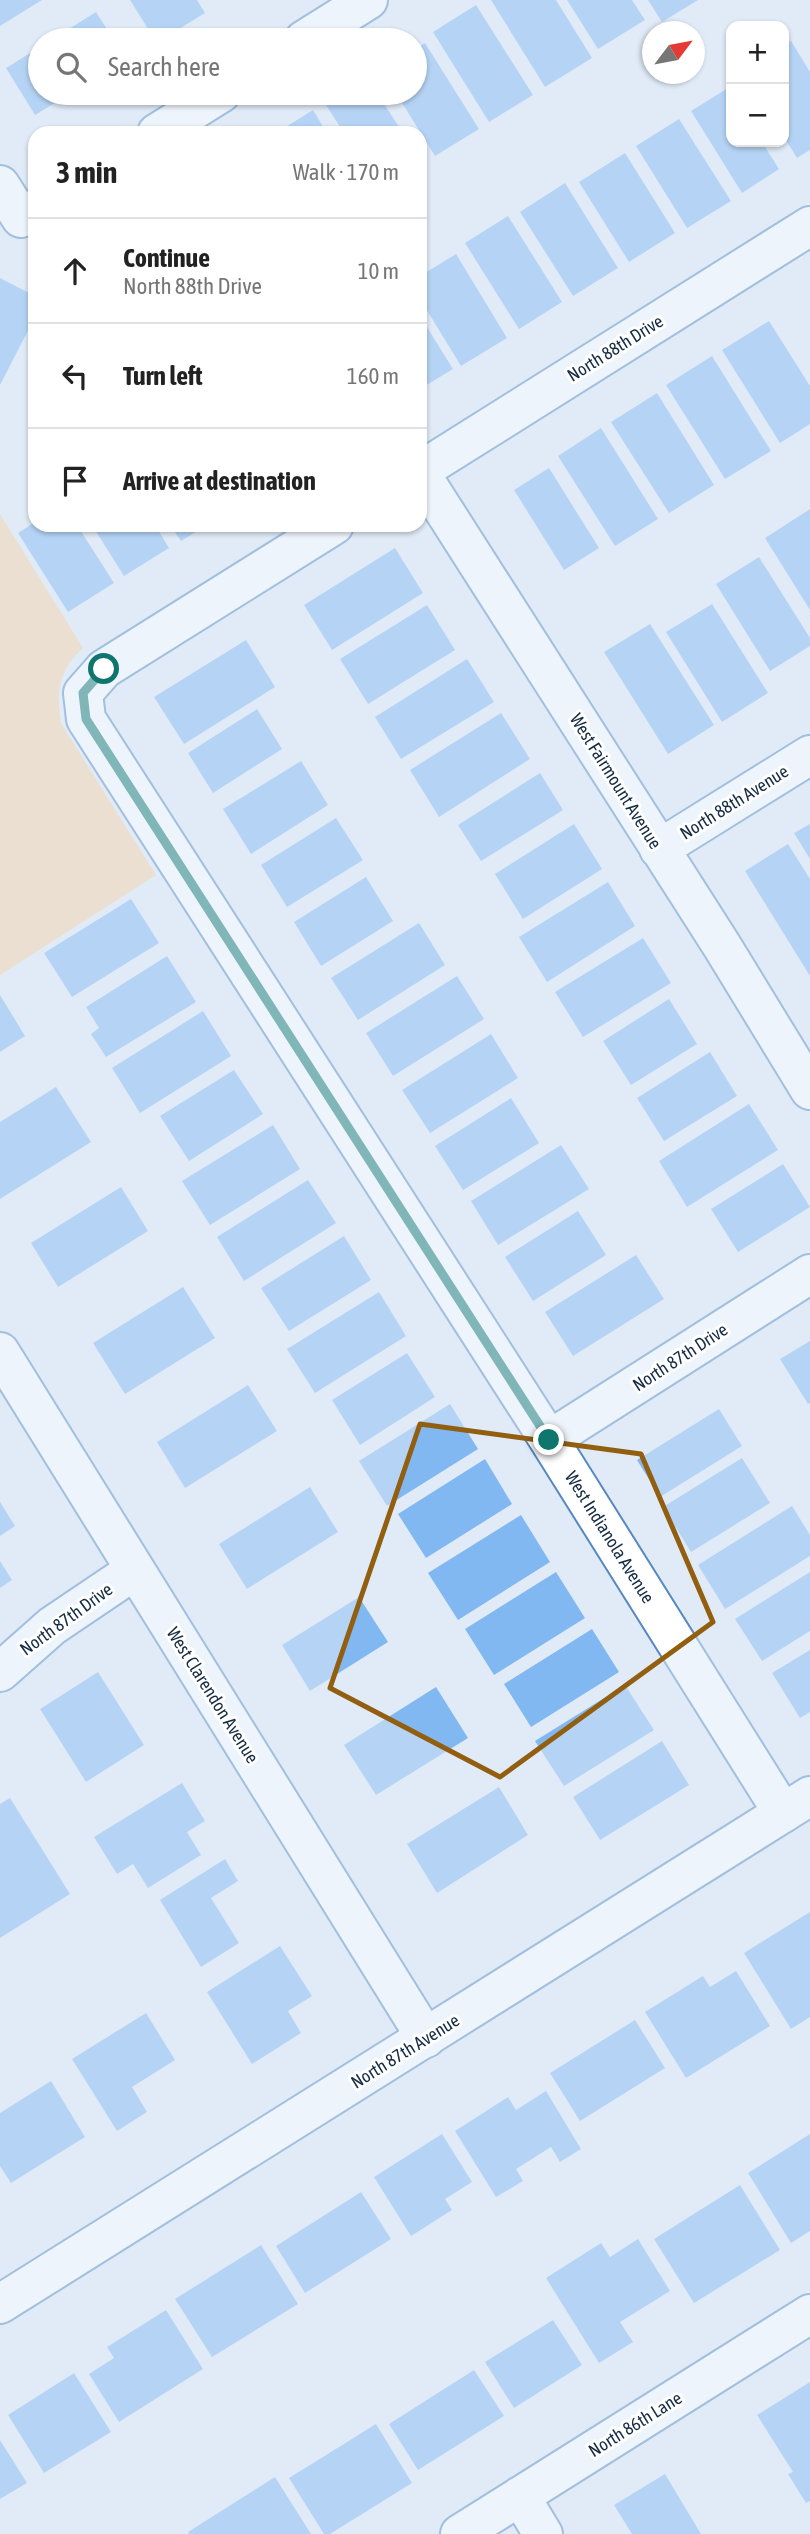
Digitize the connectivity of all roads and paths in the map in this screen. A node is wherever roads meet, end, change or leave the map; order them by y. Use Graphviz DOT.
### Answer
graph roads {
  1 [pos="368,0"];
  2 [pos="323,28"];
  3 [pos="202,105"];
  4 [pos="168,126"];
  5 [pos="0,185"];
  6 [pos="28,214"];
  7 [pos="810,226"];
  8 [pos="427,468"];
  9 [pos="427,483"];
  10 [pos="323,532"];
  11 [pos="810,755"];
  12 [pos="659,849"];
  13 [pos="810,1090"];
  14 [pos="810,1274"];
  15 [pos="0,1352"];
  16 [pos="549,1440"];
  17 [pos="135,1570"];
  18 [pos="0,1672"];
  19 [pos="796,1805"];
  20 [pos="426,2038"];
  21 [pos="0,2304"];
  22 [pos="810,2314"];
  23 [pos="520,2497"];
  24 [pos="460,2534"];
  25 [pos="543,2534"];
  1 -- 2 [label="street"];
  3 -- 4 [label="street"];
  5 -- 6 [label="street"];
  7 -- 8 [label="street, North 88th Drive"];
  9 -- 12 [label="street, West Fairmount Avenue"];
  10 -- 16 [label="street, West Indianola Avenue"];
  11 -- 12 [label="street, North 88th Avenue"];
  12 -- 13 [label="street, West Fairmount Avenue"];
  14 -- 16 [label="street, North 87th Drive"];
  15 -- 17 [label="street, West Clarendon Avenue"];
  16 -- 19 [label="street, West Indianola Avenue"];
  17 -- 18 [label="street, North 87th Drive"];
  17 -- 20 [label="street, West Clarendon Avenue"];
  19 -- 20 [label="street, North 87th Avenue"];
  20 -- 21 [label="street, North 87th Avenue"];
  22 -- 23 [label="street, North 86th Lane"];
  23 -- 24 [label="street, North 86th Lane"];
  23 -- 25 [label="street"];
}
